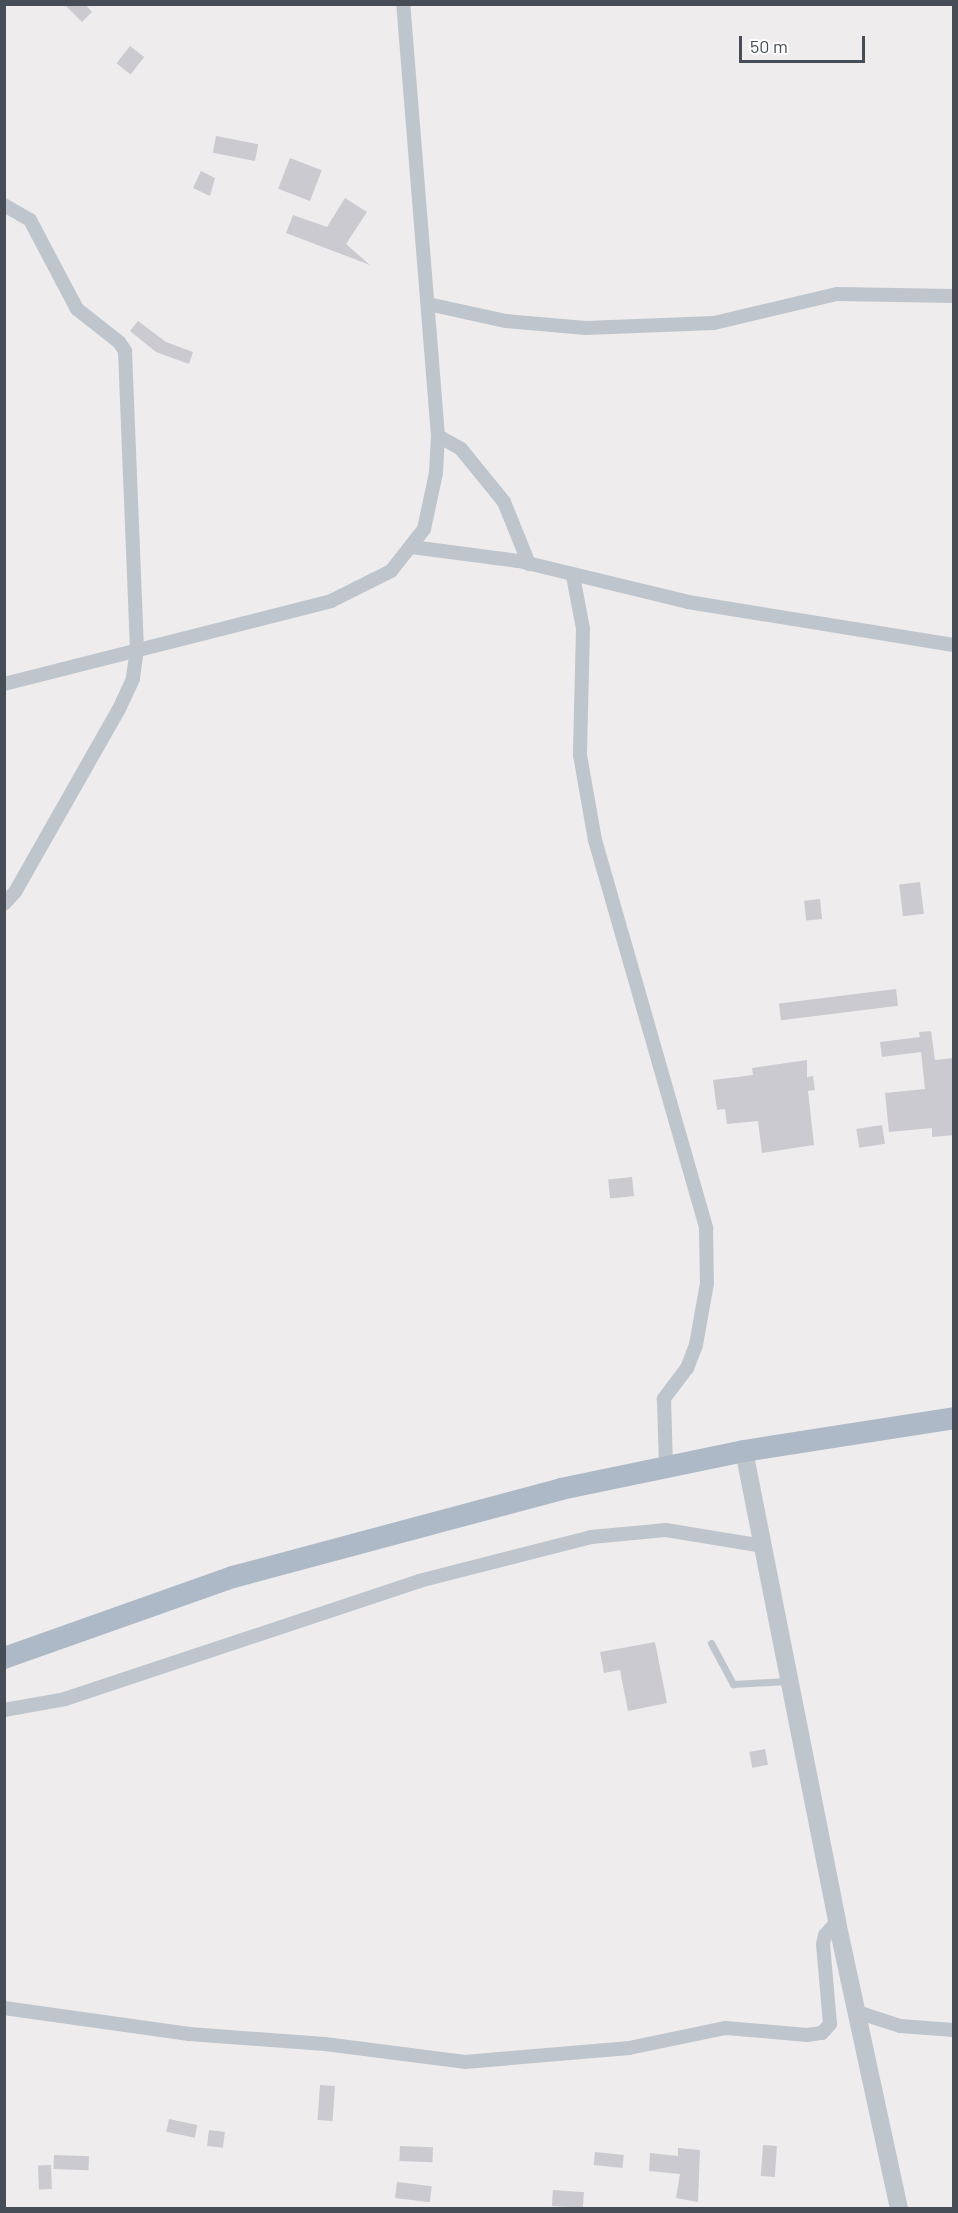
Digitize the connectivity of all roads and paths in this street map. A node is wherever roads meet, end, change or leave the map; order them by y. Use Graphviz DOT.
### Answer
graph roads {
  1 [pos="403,4"];
  2 [pos="4,205"];
  3 [pos="954,296"];
  4 [pos="429,304"];
  5 [pos="438,436"];
  6 [pos="412,547"];
  7 [pos="529,564"];
  8 [pos="573,576"];
  9 [pos="954,645"];
  10 [pos="137,649"];
  11 [pos="4,684"];
  12 [pos="4,904"];
  13 [pos="954,1418"];
  14 [pos="744,1451"];
  15 [pos="666,1466"];
  16 [pos="764,1546"];
  17 [pos="711,1643"];
  18 [pos="4,1658"];
  19 [pos="790,1680"];
  20 [pos="4,1710"];
  21 [pos="837,1922"];
  22 [pos="4,2008"];
  23 [pos="857,2012"];
  24 [pos="954,2030"];
  25 [pos="899,2208"];
  1 -- 4 [label="street"];
  2 -- 10 [label="street"];
  3 -- 4 [label="street"];
  4 -- 5 [label="street"];
  5 -- 6 [label="street"];
  5 -- 7 [label="street"];
  6 -- 7 [label="street"];
  6 -- 10 [label="street"];
  7 -- 8 [label="street"];
  8 -- 9 [label="street"];
  8 -- 15 [label="street"];
  10 -- 11 [label="street"];
  10 -- 12 [label="street"];
  13 -- 14 [label="main road"];
  14 -- 15 [label="main road"];
  14 -- 16 [label="street"];
  15 -- 18 [label="main road"];
  16 -- 19 [label="street"];
  16 -- 20 [label="street"];
  17 -- 19 [label="lane"];
  19 -- 21 [label="street"];
  21 -- 22 [label="street"];
  21 -- 23 [label="street"];
  23 -- 24 [label="street"];
  23 -- 25 [label="street"];
}
